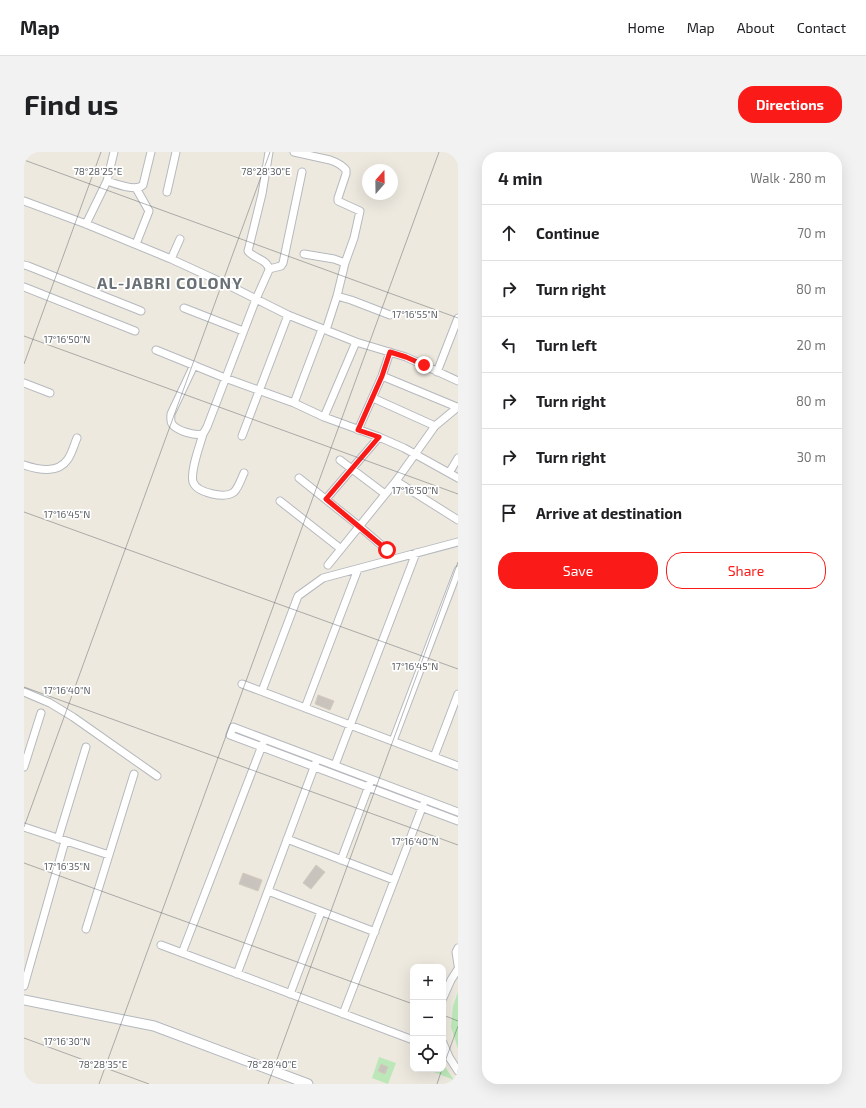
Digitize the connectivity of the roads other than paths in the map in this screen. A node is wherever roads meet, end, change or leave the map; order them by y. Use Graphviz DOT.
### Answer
graph roads {
  1 [pos="112,152"];
  2 [pos="151,152"];
  3 [pos="176,152"];
  4 [pos="270,152"];
  5 [pos="294,152"];
  6 [pos="302,172"];
  7 [pos="107,181"];
  8 [pos="136,188"];
  9 [pos="167,192"];
  10 [pos="24,201"];
  11 [pos="86,224"];
  12 [pos="180,239"];
  13 [pos="136,244"];
  14 [pos="304,254"];
  15 [pos="171,259"];
  16 [pos="345,263"];
  17 [pos="24,265"];
  18 [pos="269,269"];
  19 [pos="24,287"];
  20 [pos="337,296"];
  21 [pos="256,299"];
  22 [pos="184,308"];
  23 [pos="141,311"];
  24 [pos="288,315"];
  25 [pos="390,316"];
  26 [pos="458,318"];
  27 [pos="324,329"];
  28 [pos="135,331"];
  29 [pos="243,331"];
  30 [pos="356,342"];
  31 [pos="156,350"];
  32 [pos="390,352"];
  33 [pos="194,366"];
  34 [pos="437,372"];
  35 [pos="382,376"];
  36 [pos="225,378"];
  37 [pos="458,381"];
  38 [pos="24,383"];
  39 [pos="259,390"];
  40 [pos="50,393"];
  41 [pos="373,398"];
  42 [pos="294,403"];
  43 [pos="458,407"];
  44 [pos="324,417"];
  45 [pos="435,426"];
  46 [pos="358,430"];
  47 [pos="203,434"];
  48 [pos="242,436"];
  49 [pos="379,437"];
  50 [pos="77,438"];
  51 [pos="415,455"];
  52 [pos="458,458"];
  53 [pos="340,460"];
  54 [pos="24,465"];
  55 [pos="353,470"];
  56 [pos="244,473"];
  57 [pos="449,473"];
  58 [pos="299,478"];
  59 [pos="458,478"];
  60 [pos="396,481"];
  61 [pos="385,494"];
  62 [pos="326,499"];
  63 [pos="280,501"];
  64 [pos="458,520"];
  65 [pos="359,526"];
  66 [pos="458,542"];
  67 [pos="341,549"];
  68 [pos="387,550"];
  69 [pos="416,553"];
  70 [pos="328,565"];
  71 [pos="358,568"];
  72 [pos="458,570"];
  73 [pos="242,684"];
  74 [pos="262,691"];
  75 [pos="24,692"];
  76 [pos="458,694"];
  77 [pos="305,708"];
  78 [pos="40,712"];
  79 [pos="350,725"];
  80 [pos="265,738"];
  81 [pos="393,741"];
  82 [pos="86,747"];
  83 [pos="261,747"];
  84 [pos="434,757"];
  85 [pos="318,759"];
  86 [pos="335,765"];
  87 [pos="458,766"];
  88 [pos="24,767"];
  89 [pos="314,767"];
  90 [pos="134,774"];
  91 [pos="157,776"];
  92 [pos="371,779"];
  93 [pos="368,787"];
  94 [pos="425,799"];
  95 [pos="422,808"];
  96 [pos="458,812"];
  97 [pos="458,821"];
  98 [pos="24,827"];
  99 [pos="58,839"];
  100 [pos="287,839"];
  101 [pos="66,841"];
  102 [pos="109,855"];
  103 [pos="341,860"];
  104 [pos="394,880"];
  105 [pos="268,891"];
  106 [pos="321,912"];
  107 [pos="86,929"];
  108 [pos="375,932"];
  109 [pos="161,945"];
  110 [pos="458,948"];
  111 [pos="182,953"];
  112 [pos="458,965"];
  113 [pos="458,969"];
  114 [pos="237,974"];
  115 [pos="24,986"];
  116 [pos="446,991"];
  117 [pos="290,994"];
  118 [pos="24,1000"];
  119 [pos="344,1014"];
  120 [pos="410,1039"];
  121 [pos="446,1050"];
  122 [pos="458,1071"];
  123 [pos="308,1084"];
  1 -- 7 [label="street"];
  2 -- 8 [label="street"];
  3 -- 9 [label="street"];
  4 -- 18 [label="street"];
  5 -- 16 [label="street"];
  6 -- 18 [label="street"];
  7 -- 8 [label="street"];
  7 -- 11 [label="street"];
  8 -- 13 [label="street"];
  10 -- 11 [label="street"];
  11 -- 13 [label="street"];
  12 -- 15 [label="street"];
  13 -- 15 [label="street"];
  14 -- 16 [label="street"];
  15 -- 21 [label="street"];
  16 -- 20 [label="street"];
  17 -- 23 [label="street"];
  18 -- 21 [label="street"];
  19 -- 28 [label="street"];
  20 -- 25 [label="street"];
  20 -- 27 [label="street"];
  21 -- 24 [label="street"];
  21 -- 29 [label="street"];
  22 -- 29 [label="street"];
  24 -- 27 [label="street"];
  24 -- 39 [label="street"];
  26 -- 34 [label="street"];
  27 -- 30 [label="street"];
  27 -- 42 [label="street"];
  29 -- 36 [label="street"];
  30 -- 32 [label="street"];
  30 -- 44 [label="street"];
  31 -- 33 [label="street"];
  32 -- 34 [label="street"];
  32 -- 35 [label="street"];
  33 -- 36 [label="street"];
  33 -- 47 [label="street"];
  34 -- 37 [label="street"];
  35 -- 41 [label="street"];
  35 -- 43 [label="street"];
  36 -- 39 [label="street"];
  36 -- 47 [label="street"];
  38 -- 40 [label="street"];
  39 -- 42 [label="street"];
  39 -- 48 [label="street"];
  41 -- 45 [label="street"];
  41 -- 46 [label="street"];
  42 -- 44 [label="street"];
  43 -- 45 [label="street"];
  44 -- 46 [label="street"];
  45 -- 51 [label="street"];
  46 -- 49 [label="street"];
  47 -- 56 [label="street"];
  49 -- 51 [label="street"];
  49 -- 55 [label="street"];
  50 -- 54 [label="street"];
  51 -- 57 [label="street"];
  51 -- 60 [label="street"];
  52 -- 57 [label="street"];
  53 -- 55 [label="street"];
  55 -- 61 [label="street"];
  55 -- 62 [label="street"];
  57 -- 59 [label="street"];
  58 -- 62 [label="street"];
  60 -- 61 [label="street"];
  60 -- 64 [label="street"];
  61 -- 65 [label="street"];
  62 -- 65 [label="street"];
  63 -- 67 [label="street"];
  65 -- 67 [label="street"];
  65 -- 68 [label="street"];
  66 -- 69 [label="street"];
  67 -- 70 [label="street"];
  69 -- 71 [label="street"];
  69 -- 79 [label="street"];
  71 -- 74 [label="street"];
  71 -- 77 [label="street"];
  72 -- 81 [label="street"];
  73 -- 74 [label="street"];
  74 -- 77 [label="street"];
  75 -- 91 [label="street"];
  76 -- 84 [label="street"];
  77 -- 79 [label="street"];
  78 -- 88 [label="street"];
  79 -- 81 [label="street"];
  79 -- 86 [label="street"];
  80 -- 83 [label="street"];
  80 -- 83 [label="street"];
  80 -- 85 [label="street"];
  81 -- 84 [label="street"];
  82 -- 99 [label="street"];
  83 -- 89 [label="street"];
  83 -- 111 [label="street"];
  84 -- 87 [label="street"];
  85 -- 86 [label="street"];
  85 -- 89 [label="street"];
  86 -- 92 [label="street"];
  89 -- 93 [label="street"];
  89 -- 100 [label="street"];
  90 -- 102 [label="street"];
  92 -- 93 [label="street"];
  92 -- 94 [label="street"];
  93 -- 95 [label="street"];
  93 -- 103 [label="street"];
  94 -- 95 [label="street"];
  94 -- 96 [label="street"];
  95 -- 97 [label="street"];
  95 -- 104 [label="street"];
  98 -- 99 [label="street"];
  99 -- 101 [label="street"];
  100 -- 103 [label="street"];
  100 -- 105 [label="street"];
  101 -- 102 [label="street"];
  101 -- 115 [label="street"];
  102 -- 107 [label="street"];
  103 -- 104 [label="street"];
  104 -- 108 [label="street"];
  105 -- 106 [label="street"];
  105 -- 114 [label="street"];
  106 -- 108 [label="street"];
  106 -- 117 [label="street"];
  108 -- 119 [label="street"];
  109 -- 111 [label="street"];
  110 -- 112 [label="street"];
  111 -- 114 [label="street"];
  113 -- 116 [label="street"];
  114 -- 117 [label="street"];
  117 -- 119 [label="street"];
  118 -- 123 [label="main road"];
  119 -- 120 [label="street"];
  121 -- 122 [label="street"];
}
